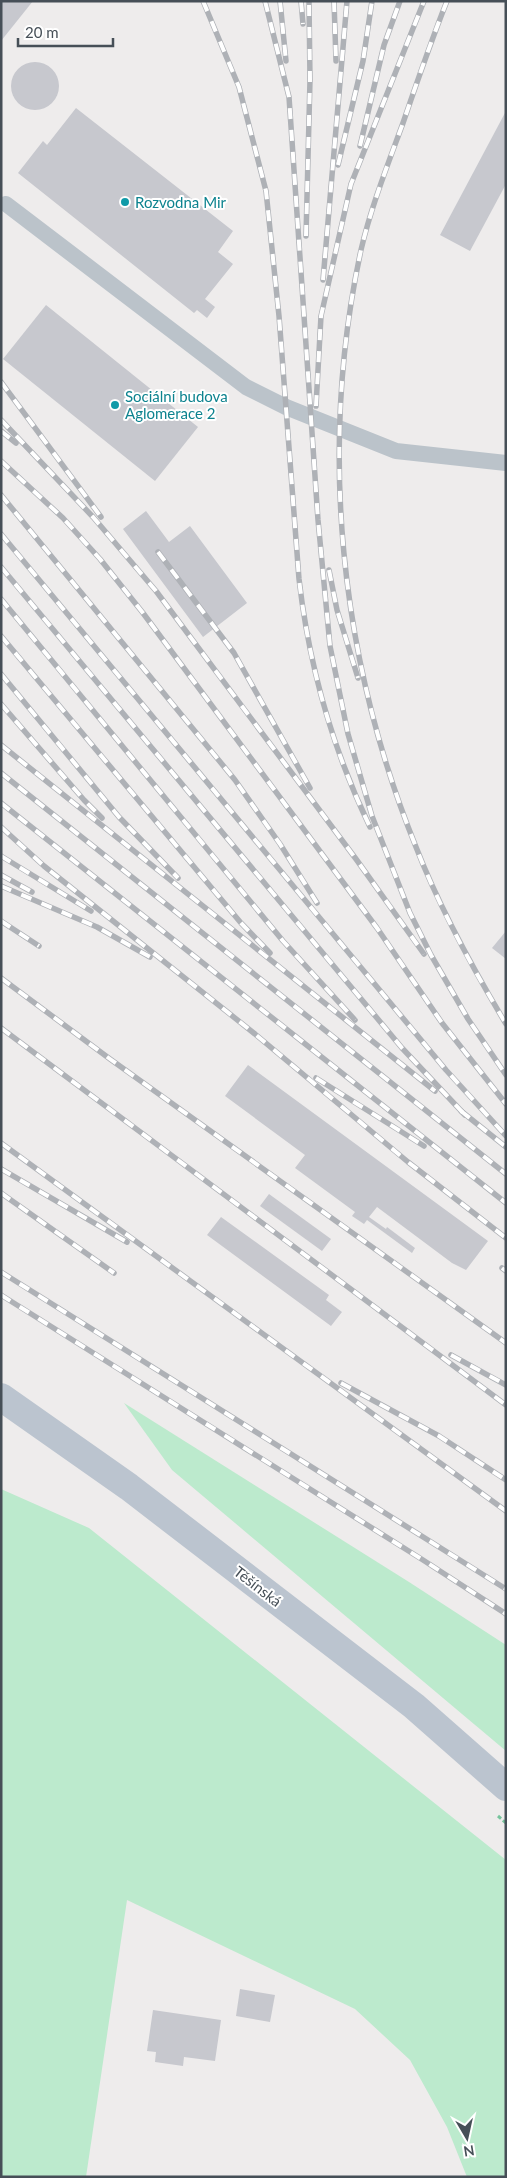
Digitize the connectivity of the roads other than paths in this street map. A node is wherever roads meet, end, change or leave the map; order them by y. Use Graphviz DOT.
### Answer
graph roads {
  1 [pos="6,204"];
  2 [pos="506,463"];
  3 [pos="1,1398"];
  4 [pos="506,1787"];
  1 -- 2 [label="lane"];
  3 -- 4 [label="main road, Těšínská"];
}
